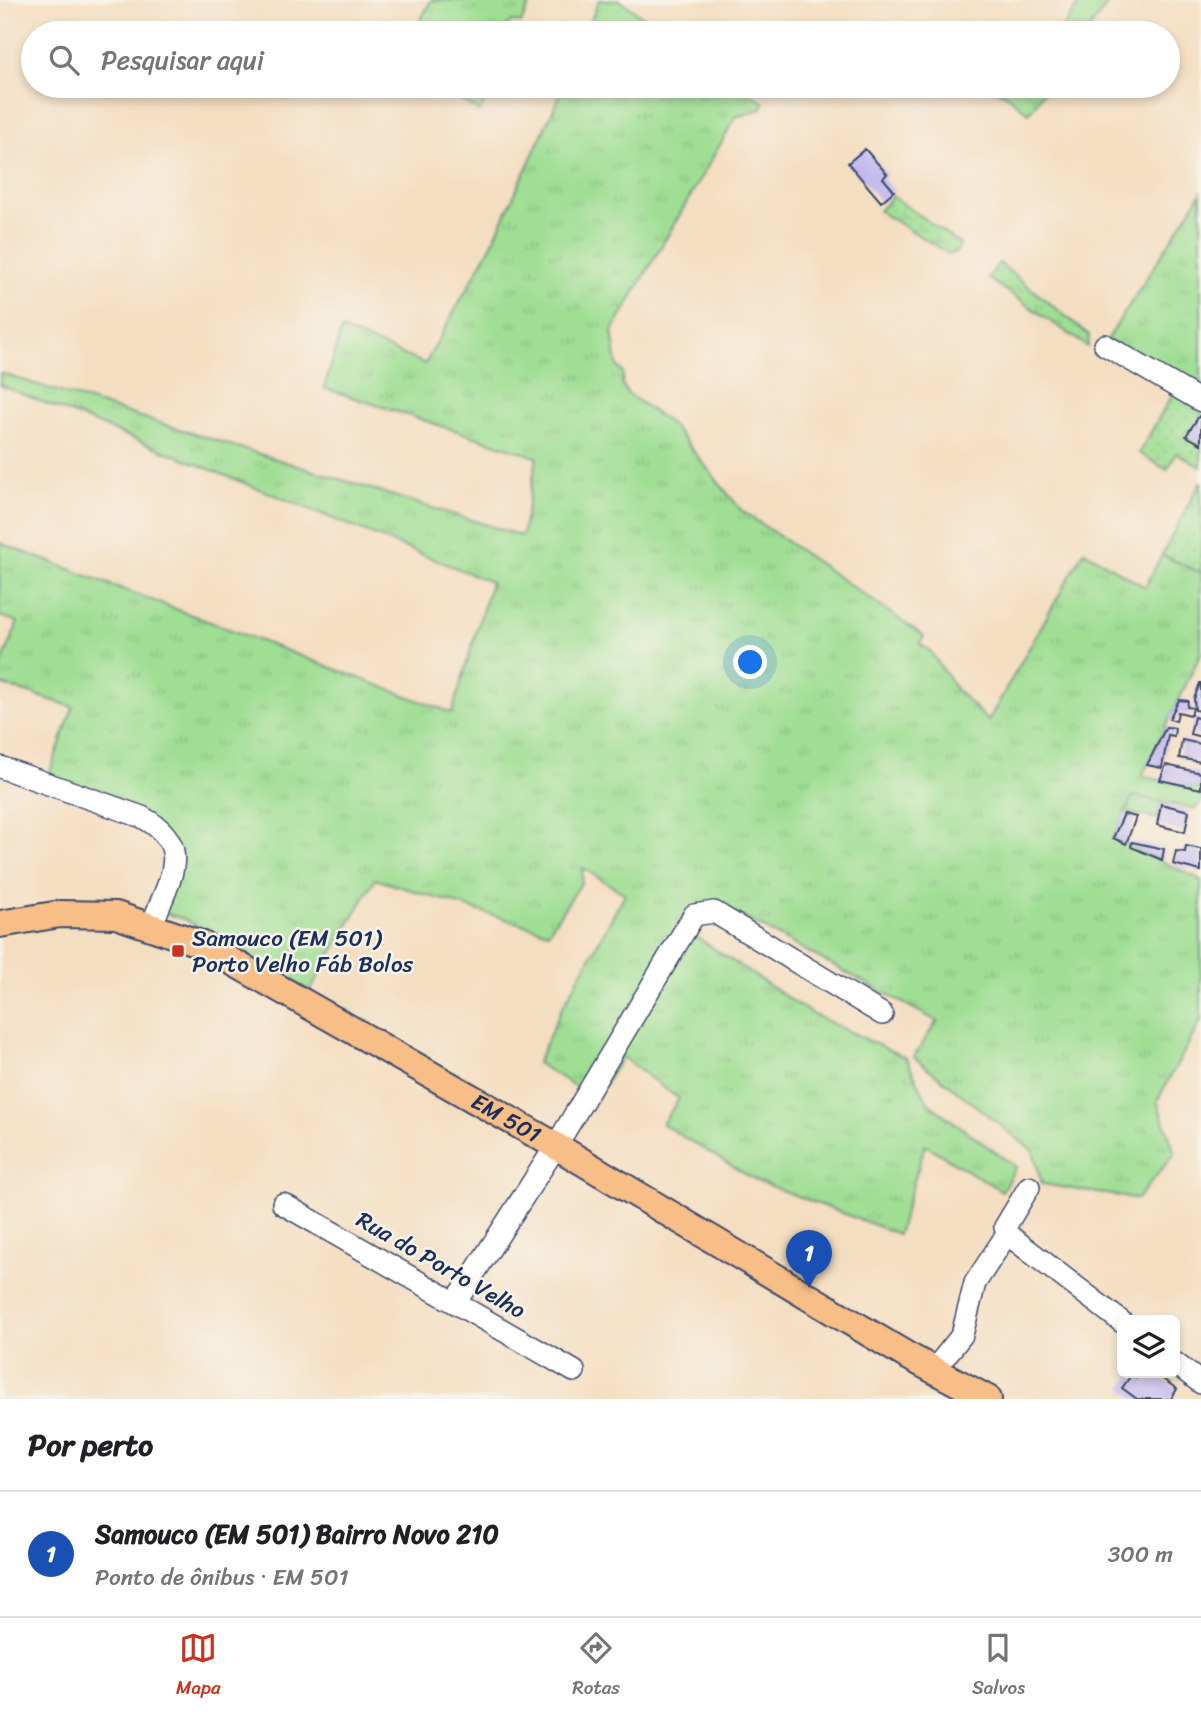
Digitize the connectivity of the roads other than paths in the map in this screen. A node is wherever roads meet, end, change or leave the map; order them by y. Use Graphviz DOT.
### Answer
graph roads {
  1 [pos="1105,345"];
  2 [pos="1201,401"];
  3 [pos="0,767"];
  4 [pos="0,925"];
  5 [pos="152,925"];
  6 [pos="882,1014"];
  7 [pos="556,1146"];
  8 [pos="1029,1187"];
  9 [pos="283,1203"];
  10 [pos="1007,1234"];
  11 [pos="455,1303"];
  12 [pos="1117,1318"];
  13 [pos="1180,1367"];
  14 [pos="934,1370"];
  15 [pos="574,1371"];
  16 [pos="1201,1383"];
  17 [pos="988,1399"];
  1 -- 2 [label="street"];
  3 -- 5 [label="street"];
  4 -- 5 [label="main road, EM 501 / EM 501"];
  5 -- 7 [label="main road, EM 501 / EM 501"];
  6 -- 7 [label="street"];
  7 -- 11 [label="street"];
  7 -- 14 [label="main road, EM 501 / EM 501"];
  8 -- 10 [label="street"];
  9 -- 11 [label="street, Rua do Porto Velho"];
  10 -- 12 [label="street"];
  10 -- 14 [label="street"];
  11 -- 15 [label="street, Rua do Porto Velho"];
  13 -- 16 [label="street"];
  14 -- 17 [label="main road, EM 501 / EM 501"];
}
